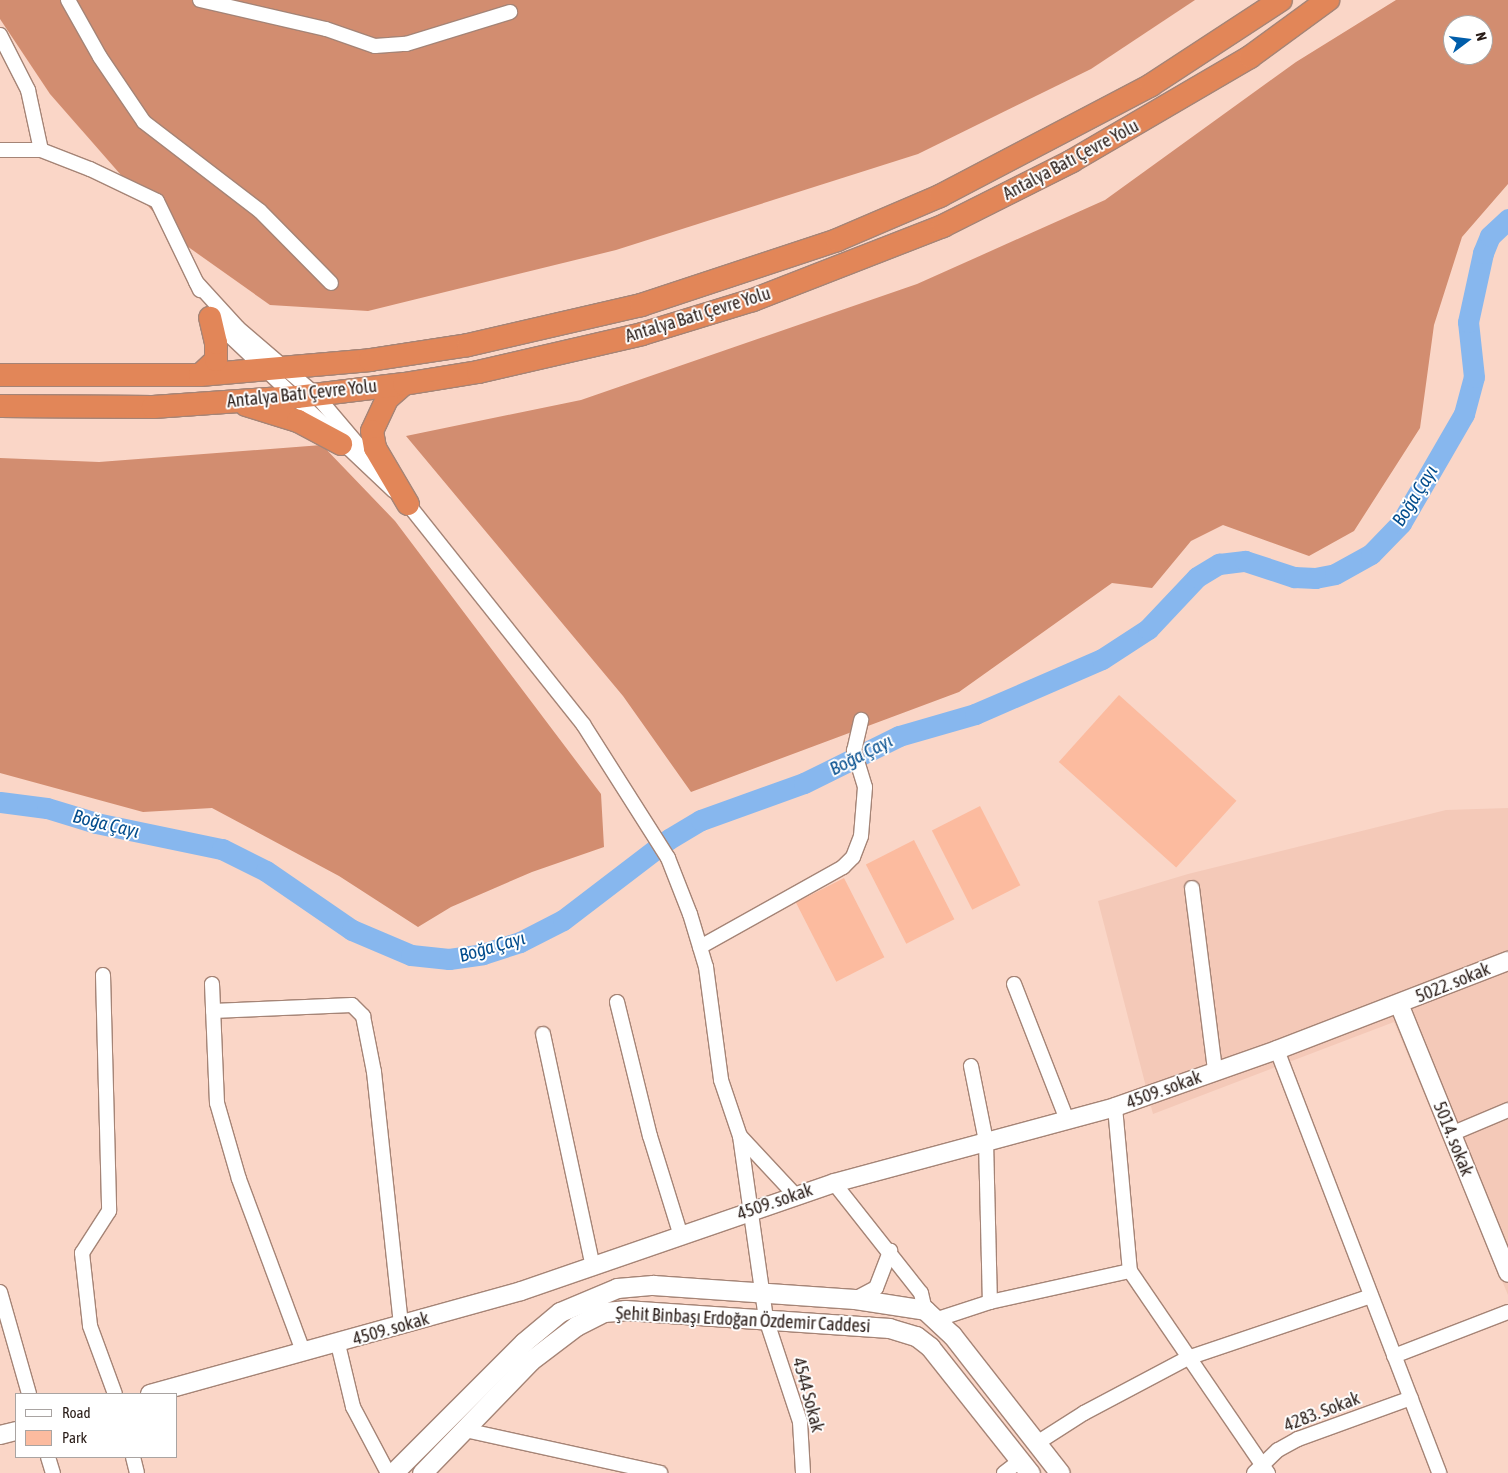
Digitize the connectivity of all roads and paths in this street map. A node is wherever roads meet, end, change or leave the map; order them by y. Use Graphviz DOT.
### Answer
graph roads {
  1 [pos="68,0"];
  2 [pos="200,0"];
  3 [pos="1280,0"];
  4 [pos="1328,0"];
  5 [pos="510,12"];
  6 [pos="0,35"];
  7 [pos="0,150"];
  8 [pos="41,150"];
  9 [pos="196,282"];
  10 [pos="331,283"];
  11 [pos="210,318"];
  12 [pos="276,369"];
  13 [pos="0,375"];
  14 [pos="200,375"];
  15 [pos="404,384"];
  16 [pos="306,395"];
  17 [pos="236,402"];
  18 [pos="0,406"];
  19 [pos="341,444"];
  20 [pos="408,504"];
  21 [pos="861,720"];
  22 [pos="1192,888"];
  23 [pos="700,947"];
  24 [pos="1508,961"];
  25 [pos="103,975"];
  26 [pos="212,984"];
  27 [pos="1014,984"];
  28 [pos="617,1002"];
  29 [pos="1399,1004"];
  30 [pos="213,1010"];
  31 [pos="543,1034"];
  32 [pos="1277,1050"];
  33 [pos="971,1066"];
  34 [pos="1215,1072"];
  35 [pos="1115,1107"];
  36 [pos="1508,1110"];
  37 [pos="1067,1120"];
  38 [pos="1451,1134"];
  39 [pos="740,1136"];
  40 [pos="986,1141"];
  41 [pos="834,1182"];
  42 [pos="795,1195"];
  43 [pos="748,1211"];
  44 [pos="680,1233"];
  45 [pos="890,1251"];
  46 [pos="1504,1252"];
  47 [pos="593,1268"];
  48 [pos="1130,1271"];
  49 [pos="1508,1273"];
  50 [pos="761,1291"];
  51 [pos="0,1292"];
  52 [pos="1371,1296"];
  53 [pos="855,1299"];
  54 [pos="990,1302"];
  55 [pos="1508,1312"];
  56 [pos="932,1314"];
  57 [pos="766,1319"];
  58 [pos="401,1326"];
  59 [pos="338,1344"];
  60 [pos="303,1351"];
  61 [pos="1394,1356"];
  62 [pos="1188,1358"];
  63 [pos="29,1393"];
  64 [pos="115,1393"];
  65 [pos="154,1393"];
  66 [pos="1411,1398"];
  67 [pos="465,1430"];
  68 [pos="15,1431"];
  69 [pos="0,1435"];
  70 [pos="1037,1443"];
  71 [pos="48,1458"];
  72 [pos="133,1458"];
  73 [pos="1025,1467"];
  74 [pos="1261,1470"];
  75 [pos="53,1473"];
  76 [pos="137,1473"];
  77 [pos="388,1473"];
  78 [pos="393,1473"];
  79 [pos="422,1473"];
  80 [pos="660,1473"];
  81 [pos="803,1473"];
  82 [pos="1004,1473"];
  83 [pos="1060,1473"];
  84 [pos="1439,1473"];
  1 -- 10 [label="street"];
  2 -- 5 [label="street"];
  3 -- 12 [label="highway, Antalya Batı Çevre Yolu"];
  4 -- 15 [label="highway, Antalya Batı Çevre Yolu"];
  6 -- 8 [label="street"];
  7 -- 8 [label="street"];
  8 -- 9 [label="street"];
  9 -- 11 [label="street"];
  9 -- 12 [label="street"];
  11 -- 12 [label="street"];
  11 -- 14 [label="highway"];
  12 -- 14 [label="highway, Antalya Batı Çevre Yolu"];
  12 -- 16 [label="street"];
  12 -- 16 [label="street"];
  13 -- 14 [label="highway, Antalya Batı Çevre Yolu"];
  15 -- 16 [label="highway, Antalya Batı Çevre Yolu"];
  15 -- 20 [label="highway"];
  16 -- 17 [label="highway, Antalya Batı Çevre Yolu"];
  16 -- 19 [label="street"];
  16 -- 20 [label="street"];
  17 -- 18 [label="highway, Antalya Batı Çevre Yolu"];
  17 -- 19 [label="highway"];
  19 -- 20 [label="street"];
  20 -- 23 [label="street"];
  21 -- 23 [label="street"];
  22 -- 34 [label="street"];
  23 -- 39 [label="street"];
  24 -- 29 [label="street, 5022. sokak"];
  25 -- 64 [label="street"];
  26 -- 30 [label="street"];
  27 -- 37 [label="street"];
  28 -- 44 [label="street"];
  29 -- 32 [label="street, 4509. sokak"];
  29 -- 38 [label="street, 5014. sokak"];
  30 -- 58 [label="street"];
  30 -- 60 [label="street"];
  31 -- 47 [label="street"];
  32 -- 34 [label="street, 4509. sokak"];
  32 -- 52 [label="street"];
  33 -- 40 [label="street"];
  34 -- 35 [label="street, 4509. sokak"];
  35 -- 37 [label="street, 4509. sokak"];
  35 -- 48 [label="street"];
  36 -- 38 [label="street"];
  37 -- 40 [label="street, 4509. sokak"];
  38 -- 46 [label="street, 5014. sokak"];
  39 -- 42 [label="street"];
  39 -- 43 [label="street, 4544 Sokak"];
  40 -- 41 [label="street, 4509. sokak"];
  40 -- 54 [label="street"];
  41 -- 42 [label="street, 4509. sokak"];
  41 -- 45 [label="street"];
  42 -- 43 [label="street, 4509. sokak"];
  43 -- 44 [label="street, 4509. sokak"];
  43 -- 50 [label="street, 4544 Sokak"];
  44 -- 47 [label="street, 4509. sokak"];
  45 -- 53 [label="street"];
  45 -- 56 [label="street"];
  46 -- 49 [label="street, 5014. sokak"];
  47 -- 58 [label="street, 4509. sokak"];
  48 -- 54 [label="street"];
  48 -- 62 [label="street"];
  50 -- 53 [label="main road, Şehit Binbaşı Erdoğan Özdemir Caddesi"];
  50 -- 57 [label="street, 4544 Sokak"];
  50 -- 78 [label="main road, Şehit Binbaşı Erdoğan Özdemir Caddesi"];
  51 -- 63 [label="street"];
  52 -- 61 [label="street"];
  52 -- 62 [label="street"];
  53 -- 56 [label="main road, Şehit Binbaşı Erdoğan Özdemir Caddesi"];
  54 -- 56 [label="street"];
  55 -- 61 [label="street"];
  56 -- 70 [label="main road"];
  57 -- 67 [label="main road, Şehit Binbaşı Erdoğan Özdemir Caddesi"];
  57 -- 73 [label="main road, Şehit Binbaşı Erdoğan Özdemir Caddesi"];
  57 -- 81 [label="street, 4544 Sokak"];
  58 -- 59 [label="street, 4509. sokak"];
  59 -- 60 [label="street, 4509. sokak"];
  59 -- 77 [label="street"];
  60 -- 65 [label="street, 4509. sokak"];
  61 -- 66 [label="street"];
  62 -- 70 [label="street"];
  62 -- 74 [label="street"];
  66 -- 74 [label="street, 4283. Sokak"];
  66 -- 84 [label="street"];
  67 -- 79 [label="main road, Şehit Binbaşı Erdoğan Özdemir Caddesi"];
  67 -- 80 [label="street"];
  68 -- 69 [label="street"];
  70 -- 83 [label="main road"];
  71 -- 75 [label="street"];
  72 -- 76 [label="street"];
  73 -- 82 [label="street"];
}
